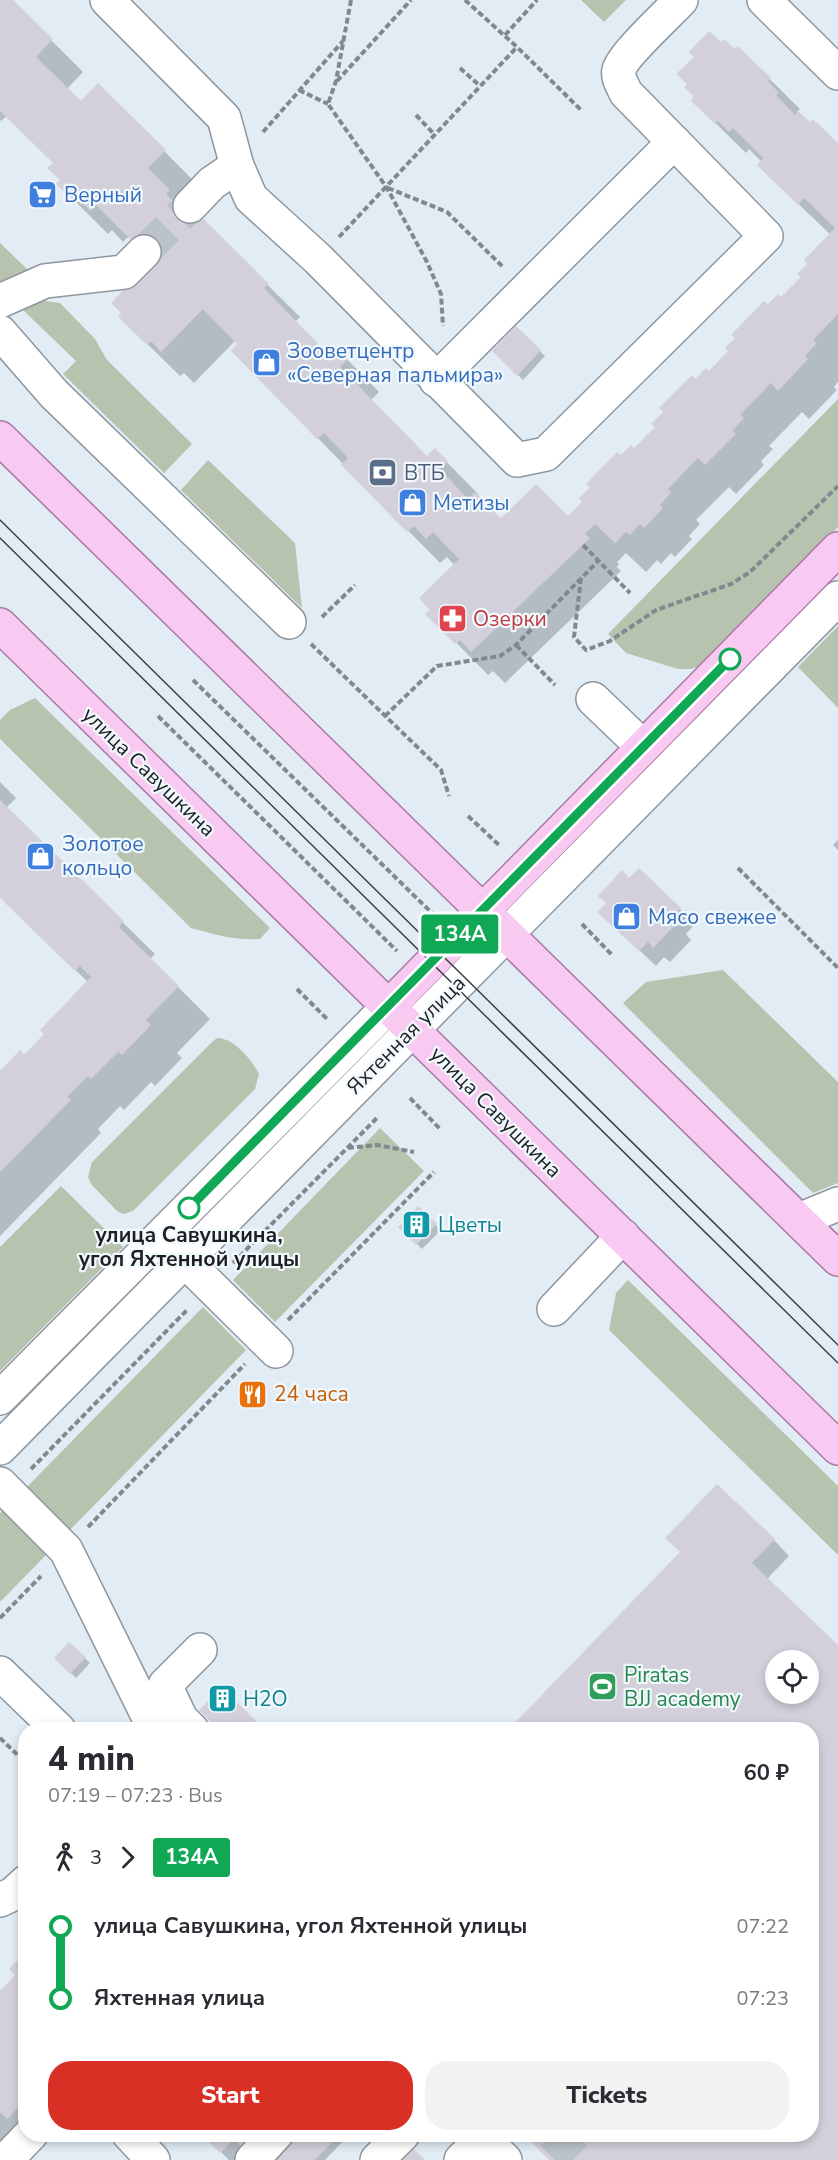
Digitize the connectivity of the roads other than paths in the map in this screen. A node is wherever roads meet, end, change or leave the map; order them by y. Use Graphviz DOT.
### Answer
graph roads {
  1 [pos="107,0"];
  2 [pos="681,0"];
  3 [pos="764,0"];
  4 [pos="837,70"];
  5 [pos="674,142"];
  6 [pos="237,166"];
  7 [pos="190,206"];
  8 [pos="144,252"];
  9 [pos="0,301"];
  10 [pos="0,332"];
  11 [pos="436,380"];
  12 [pos="0,438"];
  13 [pos="838,549"];
  14 [pos="838,598"];
  15 [pos="0,625"];
  16 [pos="300,633"];
  17 [pos="593,699"];
  18 [pos="643,747"];
  19 [pos="482,912"];
  20 [pos="506,934"];
  21 [pos="388,1007"];
  22 [pos="413,1029"];
  23 [pos="838,1204"];
  24 [pos="799,1220"];
  25 [pos="160,1236"];
  26 [pos="623,1236"];
  27 [pos="838,1259"];
  28 [pos="185,1260"];
  29 [pos="554,1309"];
  30 [pos="271,1346"];
  31 [pos="0,1398"];
  32 [pos="0,1448"];
  33 [pos="838,1448"];
  34 [pos="0,1484"];
  35 [pos="200,1650"];
  36 [pos="1,1677"];
  37 [pos="50,1722"];
  38 [pos="169,1722"];
  39 [pos="171,1722"];
  40 [pos="18,1889"];
  41 [pos="0,1900"];
  42 [pos="23,2142"];
  43 [pos="136,2142"];
  44 [pos="269,2142"];
  45 [pos="395,2142"];
  46 [pos="6,2160"];
  47 [pos="153,2160"];
  48 [pos="252,2160"];
  49 [pos="377,2160"];
  1 -- 6 [label="street"];
  2 -- 5 [label="street"];
  3 -- 4 [label="street"];
  5 -- 11 [label="street"];
  5 -- 11 [label="street"];
  6 -- 7 [label="street"];
  6 -- 11 [label="street"];
  8 -- 9 [label="street"];
  10 -- 16 [label="street"];
  12 -- 19 [label="main road"];
  13 -- 18 [label="main road, Яхтенная улица"];
  14 -- 20 [label="street, Яхтенная улица"];
  15 -- 21 [label="main road, улица Савушкина"];
  17 -- 18 [label="street"];
  18 -- 19 [label="main road, Яхтенная улица"];
  19 -- 20 [label="main road"];
  19 -- 21 [label="main road, Яхтенная улица"];
  20 -- 22 [label="street, Яхтенная улица"];
  20 -- 24 [label="main road"];
  21 -- 22 [label="main road, улица Савушкина"];
  21 -- 25 [label="street, Яхтенная улица"];
  22 -- 26 [label="main road, улица Савушкина"];
  22 -- 28 [label="street, Яхтенная улица"];
  23 -- 24 [label="street"];
  24 -- 27 [label="main road"];
  25 -- 28 [label="street"];
  25 -- 31 [label="street, Яхтенная улица"];
  26 -- 29 [label="street"];
  26 -- 33 [label="main road, улица Савушкина"];
  28 -- 30 [label="street"];
  28 -- 32 [label="street, Яхтенная улица"];
  34 -- 38 [label="street"];
  35 -- 39 [label="street"];
  36 -- 37 [label="street"];
  40 -- 41 [label="street"];
  42 -- 46 [label="street"];
  43 -- 47 [label="street"];
  44 -- 48 [label="street"];
  45 -- 49 [label="street"];
}
